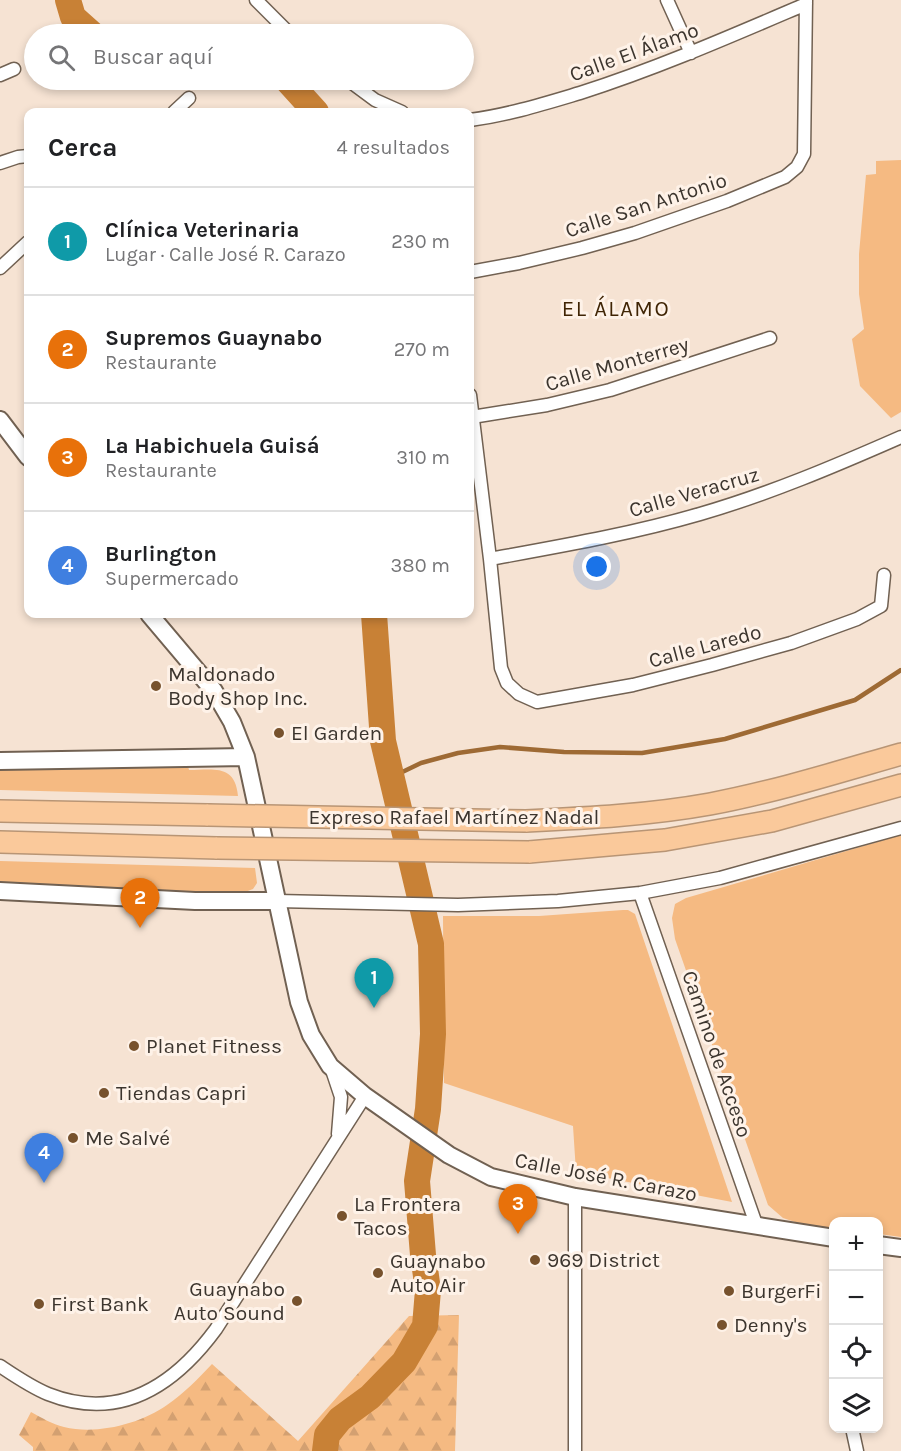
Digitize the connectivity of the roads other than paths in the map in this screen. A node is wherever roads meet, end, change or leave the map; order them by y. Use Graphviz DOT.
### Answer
graph roads {
  1 [pos="256,0"];
  2 [pos="667,0"];
  3 [pos="806,2"];
  4 [pos="280,24"];
  5 [pos="691,53"];
  6 [pos="14,69"];
  7 [pos="0,75"];
  8 [pos="362,90"];
  9 [pos="189,99"];
  10 [pos="179,108"];
  11 [pos="393,108"];
  12 [pos="474,119"];
  13 [pos="24,156"];
  14 [pos="0,163"];
  15 [pos="24,246"];
  16 [pos="0,268"];
  17 [pos="474,271"];
  18 [pos="770,338"];
  19 [pos="474,417"];
  20 [pos="0,420"];
  21 [pos="474,433"];
  22 [pos="901,437"];
  23 [pos="24,452"];
  24 [pos="490,559"];
  25 [pos="884,576"];
  26 [pos="152,618"];
  27 [pos="901,754"];
  28 [pos="246,757"];
  29 [pos="0,761"];
  30 [pos="901,785"];
  31 [pos="0,811"];
  32 [pos="901,828"];
  33 [pos="0,842"];
  34 [pos="0,891"];
  35 [pos="640,893"];
  36 [pos="277,901"];
  37 [pos="330,1066"];
  38 [pos="364,1096"];
  39 [pos="337,1138"];
  40 [pos="575,1197"];
  41 [pos="758,1227"];
  42 [pos="829,1237"];
  43 [pos="883,1246"];
  44 [pos="901,1248"];
  45 [pos="0,1366"];
  46 [pos="853,1433"];
  47 [pos="575,1451"];
  48 [pos="857,1451"];
  1 -- 4 [label="street"];
  2 -- 5 [label="street"];
  3 -- 5 [label="street, Calle El Álamo"];
  3 -- 17 [label="street, Calle San Antonio"];
  5 -- 12 [label="street, Calle El Álamo"];
  6 -- 7 [label="street"];
  8 -- 11 [label="street"];
  9 -- 10 [label="street"];
  13 -- 14 [label="street"];
  15 -- 16 [label="street"];
  18 -- 19 [label="street, Calle Monterrey"];
  20 -- 23 [label="street"];
  21 -- 24 [label="street"];
  22 -- 24 [label="street, Calle Veracruz"];
  24 -- 25 [label="street, Calle Laredo"];
  26 -- 28 [label="street, Calle José R. Carazo"];
  27 -- 31 [label="highway, Expreso Rafael Martínez Nadal, bridge"];
  28 -- 29 [label="street"];
  28 -- 36 [label="street, Calle José R. Carazo"];
  30 -- 33 [label="highway, Expreso Rafael Martínez Nadal, bridge"];
  32 -- 35 [label="street"];
  34 -- 36 [label="street"];
  35 -- 36 [label="street"];
  35 -- 41 [label="street, Camino de Acceso"];
  36 -- 37 [label="street, Calle José R. Carazo"];
  37 -- 38 [label="street, Calle José R. Carazo"];
  37 -- 39 [label="street"];
  38 -- 39 [label="street"];
  38 -- 40 [label="street, Calle José R. Carazo"];
  39 -- 45 [label="street"];
  40 -- 41 [label="street, Calle José R. Carazo"];
  40 -- 47 [label="street"];
  41 -- 42 [label="street, Calle José R. Carazo"];
  43 -- 44 [label="street"];
  46 -- 48 [label="street"];
}
